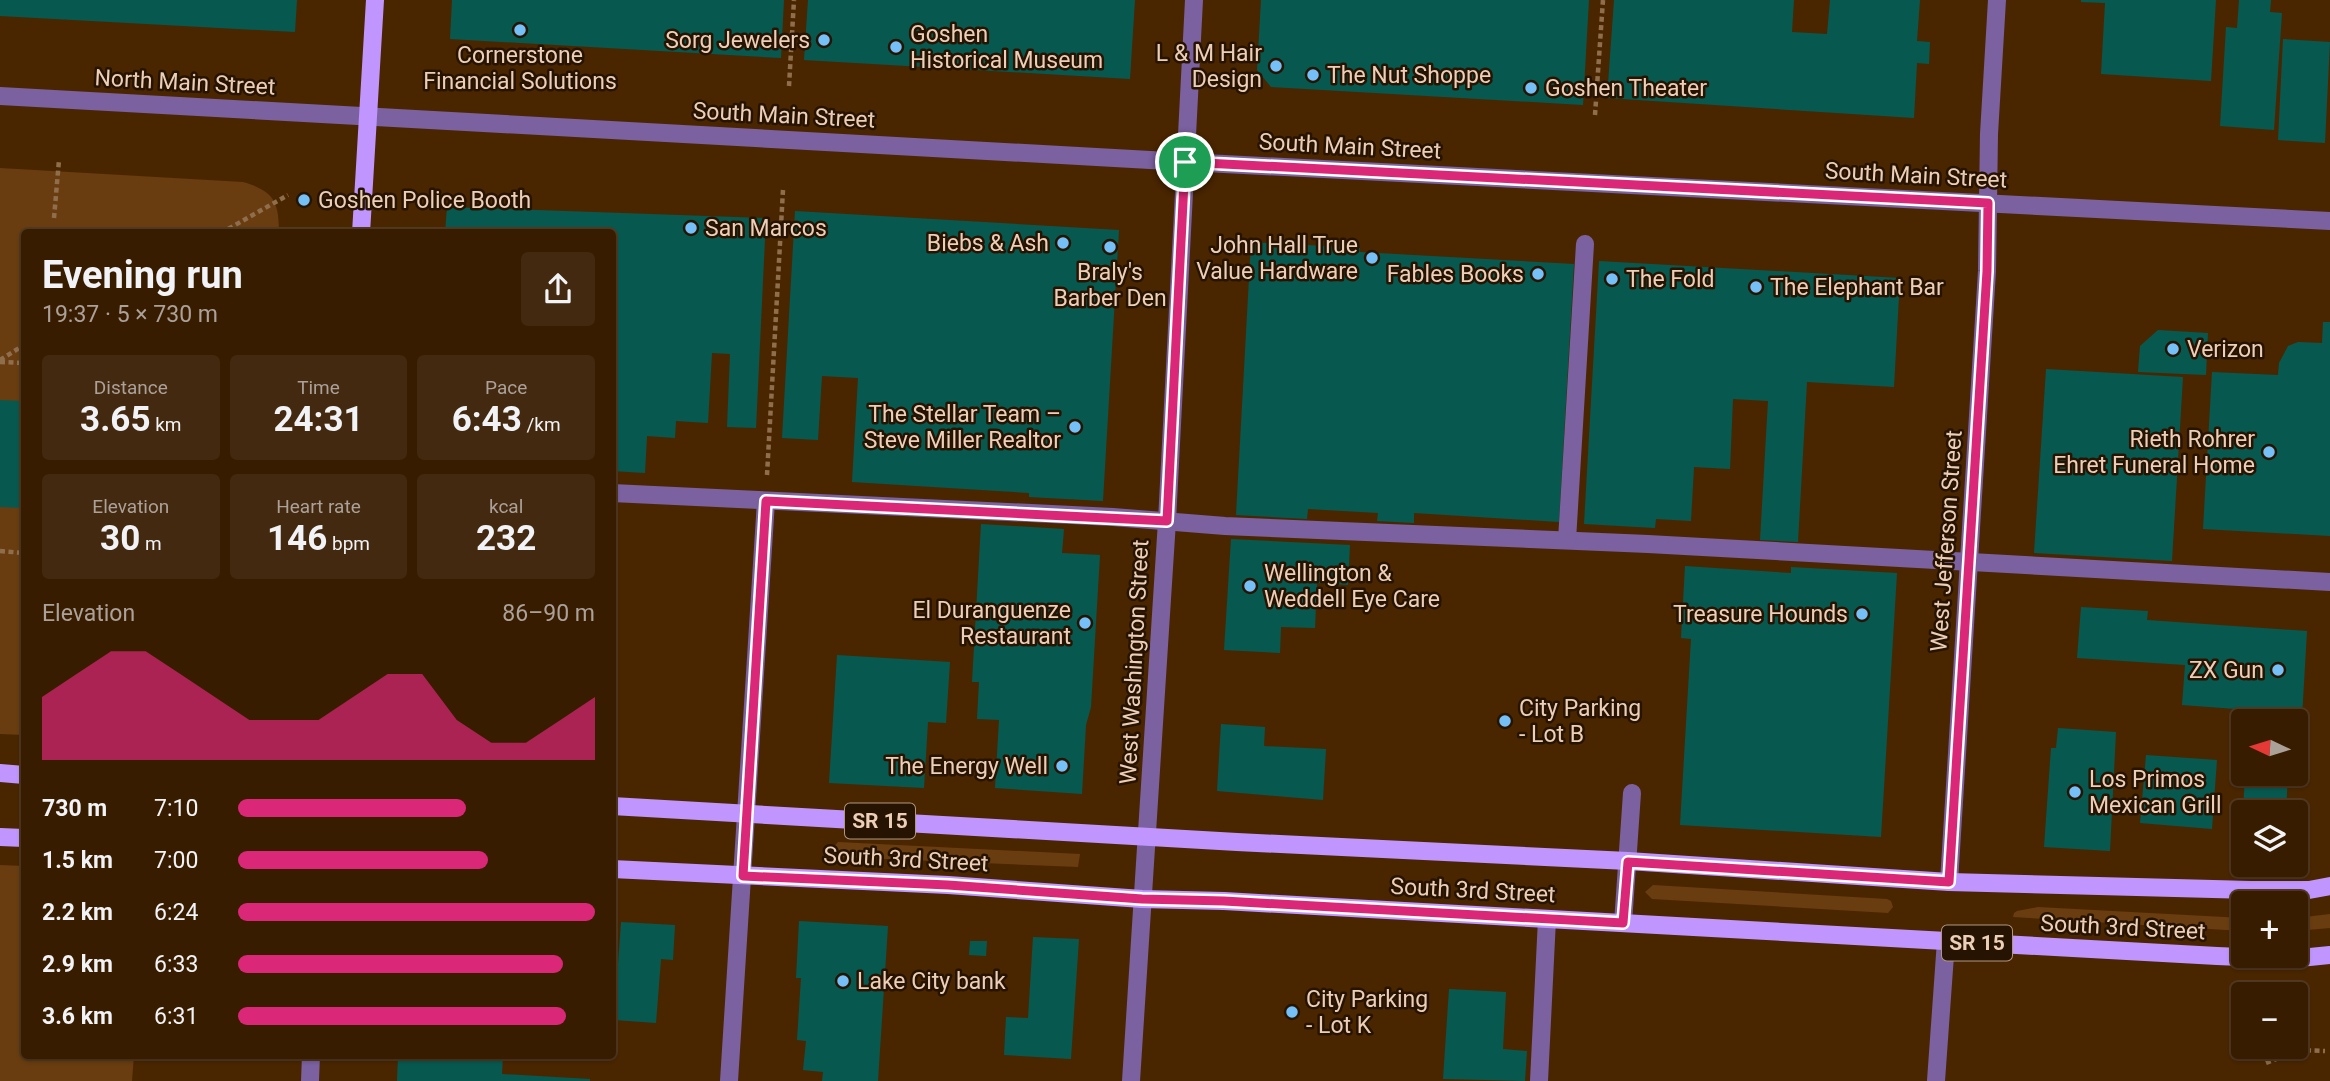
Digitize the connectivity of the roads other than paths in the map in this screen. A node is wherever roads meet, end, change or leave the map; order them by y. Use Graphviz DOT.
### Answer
graph roads {
  1 [pos="375,0"];
  2 [pos="1194,0"];
  3 [pos="1997,0"];
  4 [pos="0,96"];
  5 [pos="368,117"];
  6 [pos="1185,162"];
  7 [pos="1988,203"];
  8 [pos="2330,221"];
  9 [pos="362,229"];
  10 [pos="1585,244"];
  11 [pos="616,493"];
  12 [pos="766,501"];
  13 [pos="1167,521"];
  14 [pos="1567,540"];
  15 [pos="1969,563"];
  16 [pos="2330,582"];
  17 [pos="0,773"];
  18 [pos="21,775"];
  19 [pos="1632,793"];
  20 [pos="616,806"];
  21 [pos="748,813"];
  22 [pos="1149,835"];
  23 [pos="0,837"];
  24 [pos="21,838"];
  25 [pos="1628,862"];
  26 [pos="616,869"];
  27 [pos="743,876"];
  28 [pos="1949,882"];
  29 [pos="2330,886"];
  30 [pos="1142,899"];
  31 [pos="1548,919"];
  32 [pos="1623,923"];
  33 [pos="1946,940"];
  34 [pos="2330,955"];
  35 [pos="311,1059"];
  36 [pos="310,1081"];
  37 [pos="729,1081"];
  38 [pos="1131,1081"];
  39 [pos="1539,1081"];
  40 [pos="1936,1081"];
  1 -- 5 [label="main road"];
  2 -- 6 [label="street, West Washington Street"];
  3 -- 7 [label="street, West Jefferson Street"];
  4 -- 5 [label="street, North Main Street"];
  5 -- 6 [label="street, South Main Street"];
  5 -- 9 [label="main road"];
  6 -- 7 [label="street, South Main Street"];
  6 -- 13 [label="street, West Washington Street"];
  7 -- 8 [label="street, South Main Street"];
  7 -- 15 [label="street, West Jefferson Street"];
  10 -- 14 [label="street"];
  11 -- 12 [label="street"];
  12 -- 13 [label="street"];
  12 -- 21 [label="street"];
  13 -- 14 [label="street"];
  13 -- 22 [label="street, West Washington Street"];
  14 -- 15 [label="street"];
  15 -- 16 [label="street"];
  15 -- 28 [label="street, West Jefferson Street"];
  17 -- 18 [label="main road"];
  19 -- 25 [label="street"];
  20 -- 21 [label="main road, South 3rd Street / SR 15"];
  21 -- 22 [label="main road, South 3rd Street / SR 15"];
  21 -- 27 [label="street"];
  22 -- 25 [label="main road, South 3rd Street / SR 15"];
  22 -- 30 [label="street, West Washington Street"];
  23 -- 24 [label="main road"];
  25 -- 28 [label="main road, South 3rd Street / SR 15"];
  25 -- 32 [label="street"];
  26 -- 27 [label="main road, South 3rd Street / SR 15"];
  27 -- 30 [label="main road, South 3rd Street / SR 15"];
  27 -- 37 [label="street"];
  28 -- 29 [label="main road, South 3rd Street / SR 15"];
  30 -- 31 [label="main road, South 3rd Street / SR 15"];
  30 -- 38 [label="street, West Washington Street"];
  31 -- 32 [label="main road, South 3rd Street / SR 15"];
  31 -- 39 [label="street"];
  32 -- 33 [label="main road, South 3rd Street / SR 15"];
  33 -- 34 [label="main road, South 3rd Street / SR 15"];
  33 -- 40 [label="street"];
  35 -- 36 [label="street"];
}
